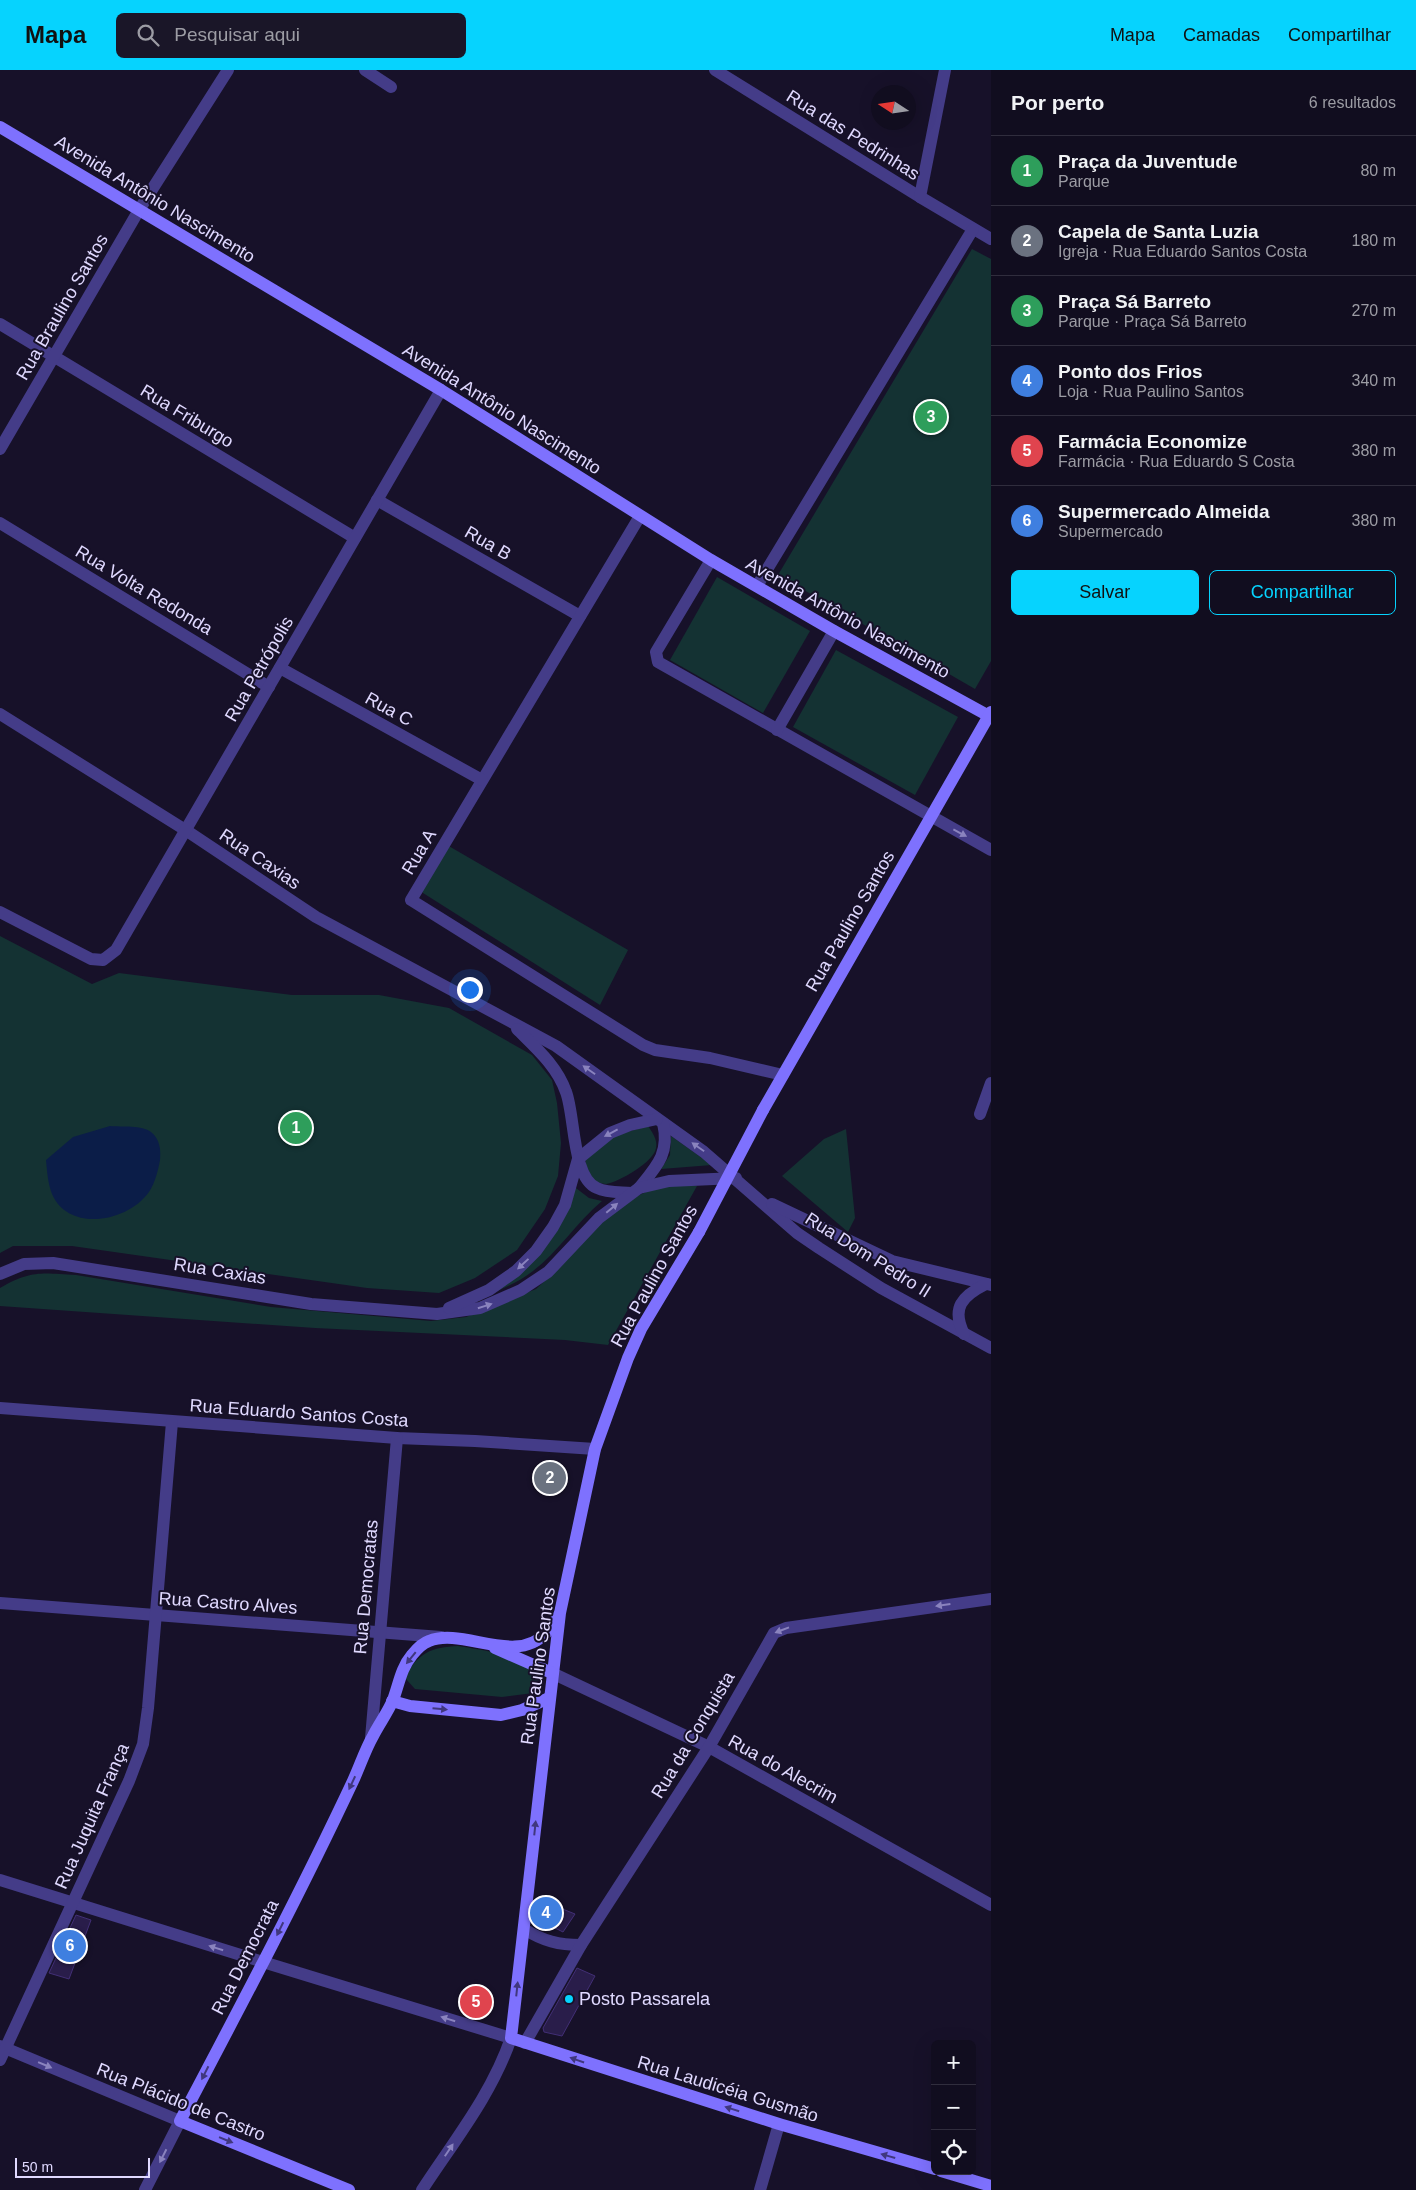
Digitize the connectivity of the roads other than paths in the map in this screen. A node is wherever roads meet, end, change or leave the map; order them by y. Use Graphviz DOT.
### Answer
graph roads {
  1 [pos="228,70"];
  2 [pos="365,70"];
  3 [pos="715,70"];
  4 [pos="945,70"];
  5 [pos="391,87"];
  6 [pos="0,126"];
  7 [pos="920,197"];
  8 [pos="138,210"];
  9 [pos="972,229"];
  10 [pos="991,239"];
  11 [pos="0,324"];
  12 [pos="54,356"];
  13 [pos="441,390"];
  14 [pos="0,449"];
  15 [pos="377,500"];
  16 [pos="640,516"];
  17 [pos="0,523"];
  18 [pos="355,538"];
  19 [pos="711,560"];
  20 [pos="757,586"];
  21 [pos="580,616"];
  22 [pos="834,632"];
  23 [pos="280,668"];
  24 [pos="269,687"];
  25 [pos="0,714"];
  26 [pos="990,714"];
  27 [pos="778,730"];
  28 [pos="482,780"];
  29 [pos="930,817"];
  30 [pos="187,831"];
  31 [pos="991,850"];
  32 [pos="0,912"];
  33 [pos="508,1021"];
  34 [pos="783,1075"];
  35 [pos="991,1083"];
  36 [pos="980,1114"];
  37 [pos="660,1121"];
  38 [pos="578,1159"];
  39 [pos="736,1178"];
  40 [pos="635,1191"];
  41 [pos="756,1196"];
  42 [pos="0,1274"];
  43 [pos="988,1285"];
  44 [pos="438,1314"];
  45 [pos="964,1334"];
  46 [pos="991,1348"];
  47 [pos="0,1408"];
  48 [pos="172,1422"];
  49 [pos="397,1438"];
  50 [pos="595,1449"];
  51 [pos="991,1599"];
  52 [pos="0,1603"];
  53 [pos="560,1613"];
  54 [pos="157,1615"];
  55 [pos="380,1632"];
  56 [pos="454,1639"];
  57 [pos="490,1645"];
  58 [pos="552,1673"];
  59 [pos="549,1698"];
  60 [pos="392,1701"];
  61 [pos="371,1738"];
  62 [pos="709,1747"];
  63 [pos="0,1880"];
  64 [pos="72,1902"];
  65 [pos="991,1905"];
  66 [pos="524,1929"];
  67 [pos="581,1945"];
  68 [pos="263,1962"];
  69 [pos="512,2038"];
  70 [pos="525,2043"];
  71 [pos="2,2051"];
  72 [pos="180,2121"];
  73 [pos="779,2124"];
  74 [pos="931,2168"];
  75 [pos="954,2175"];
  76 [pos="991,2186"];
  77 [pos="145,2190"];
  78 [pos="349,2190"];
  79 [pos="422,2190"];
  80 [pos="760,2190"];
  1 -- 8 [label="street, Rua Braulino Santos"];
  2 -- 5 [label="street"];
  3 -- 7 [label="street, Rua das Pedrinhas"];
  4 -- 7 [label="street"];
  6 -- 8 [label="main road, Avenida Antônio Nascimento"];
  7 -- 9 [label="street, Rua das Pedrinhas"];
  8 -- 12 [label="street, Rua Braulino Santos"];
  8 -- 13 [label="main road, Avenida Antônio Nascimento"];
  9 -- 10 [label="street, Rua das Pedrinhas"];
  9 -- 20 [label="street"];
  11 -- 12 [label="street, Rua Friburgo"];
  12 -- 14 [label="street, Rua Braulino Santos"];
  12 -- 18 [label="street, Rua Friburgo"];
  13 -- 15 [label="street, Rua Petrópolis"];
  13 -- 16 [label="main road, Avenida Antônio Nascimento"];
  15 -- 18 [label="street, Rua Petrópolis"];
  15 -- 21 [label="street, Rua B"];
  16 -- 19 [label="main road, Avenida Antônio Nascimento"];
  16 -- 21 [label="street, Rua A"];
  17 -- 24 [label="street, Rua Volta Redonda"];
  18 -- 23 [label="street, Rua Petrópolis"];
  19 -- 20 [label="main road, Avenida Antônio Nascimento"];
  19 -- 27 [label="street"];
  20 -- 22 [label="main road, Avenida Antônio Nascimento"];
  21 -- 28 [label="street, Rua A"];
  22 -- 26 [label="main road, Avenida Antônio Nascimento"];
  22 -- 27 [label="street"];
  23 -- 24 [label="street, Rua Petrópolis"];
  23 -- 28 [label="street, Rua C"];
  24 -- 30 [label="street, Rua Petrópolis"];
  25 -- 30 [label="street, Rua Caxias"];
  26 -- 29 [label="main road, Rua Paulino Santos"];
  27 -- 29 [label="street"];
  28 -- 34 [label="street, Rua A"];
  29 -- 31 [label="street, one-way"];
  29 -- 34 [label="main road, Rua Paulino Santos"];
  30 -- 32 [label="street, Rua Petrópolis"];
  30 -- 33 [label="street, Rua Caxias"];
  37 -- 33 [label="street, Rua Dom Pedro II, one-way"];
  33 -- 38 [label="street"];
  34 -- 50 [label="main road, Rua Paulino Santos, bridge"];
  35 -- 36 [label="street"];
  37 -- 38 [label="street, one-way"];
  39 -- 37 [label="street, Rua Dom Pedro II, one-way"];
  37 -- 40 [label="street"];
  38 -- 40 [label="street"];
  38 -- 44 [label="street, Rua Caxias, one-way"];
  39 -- 40 [label="street, Rua Caxias"];
  39 -- 41 [label="street, Rua Dom Pedro II"];
  44 -- 40 [label="street, Rua Caxias, one-way"];
  41 -- 43 [label="street"];
  41 -- 45 [label="street, Rua Dom Pedro II"];
  42 -- 44 [label="street, Rua Caxias"];
  43 -- 45 [label="street"];
  45 -- 46 [label="street, Rua Dom Pedro II"];
  47 -- 48 [label="street, Rua Eduardo Santos Costa"];
  48 -- 49 [label="street, Rua Eduardo Santos Costa"];
  48 -- 54 [label="street, Rua Juquita França"];
  49 -- 50 [label="street, Rua Eduardo Santos Costa"];
  49 -- 55 [label="street, Rua Democratas"];
  50 -- 53 [label="main road, Rua Paulino Santos"];
  51 -- 62 [label="street, Rua da Conquista, one-way"];
  52 -- 54 [label="street, Rua Castro Alves"];
  53 -- 57 [label="main road"];
  53 -- 58 [label="main road, Rua Paulino Santos"];
  54 -- 55 [label="street, Rua Castro Alves"];
  54 -- 64 [label="street, Rua Juquita França"];
  55 -- 56 [label="street, Rua Castro Alves"];
  55 -- 61 [label="street, Rua Democratas"];
  56 -- 57 [label="main road, Rua Democrata"];
  56 -- 60 [label="main road, Rua Democrata, one-way"];
  57 -- 58 [label="main road"];
  58 -- 59 [label="main road, Rua Paulino Santos"];
  58 -- 62 [label="street, Rua do Alecrim"];
  60 -- 59 [label="main road, one-way"];
  66 -- 59 [label="main road, Rua Paulino Santos, one-way"];
  60 -- 61 [label="main road, Rua Democrata"];
  61 -- 68 [label="main road, Rua Democrata, one-way"];
  62 -- 65 [label="street, Rua do Alecrim"];
  62 -- 67 [label="street, Rua da Conquista"];
  63 -- 64 [label="street"];
  68 -- 64 [label="street, one-way"];
  64 -- 71 [label="street, Rua Juquita França"];
  66 -- 67 [label="street"];
  69 -- 66 [label="main road, Rua Paulino Santos, one-way"];
  67 -- 70 [label="street, Rua da Conquista"];
  69 -- 68 [label="street, one-way"];
  68 -- 72 [label="main road, Rua Democrata, one-way"];
  69 -- 70 [label="main road, Rua Laudicéia Gusmão"];
  79 -- 69 [label="street, one-way"];
  73 -- 70 [label="main road, Rua Laudicéia Gusmão, one-way"];
  71 -- 72 [label="street, Rua Plácido de Castro, one-way"];
  72 -- 77 [label="street, Rua Democrata, one-way"];
  72 -- 78 [label="main road, Rua Plácido de Castro, one-way"];
  74 -- 73 [label="main road, Rua Laudicéia Gusmão, one-way"];
  73 -- 80 [label="street"];
  75 -- 76 [label="main road"];
}
